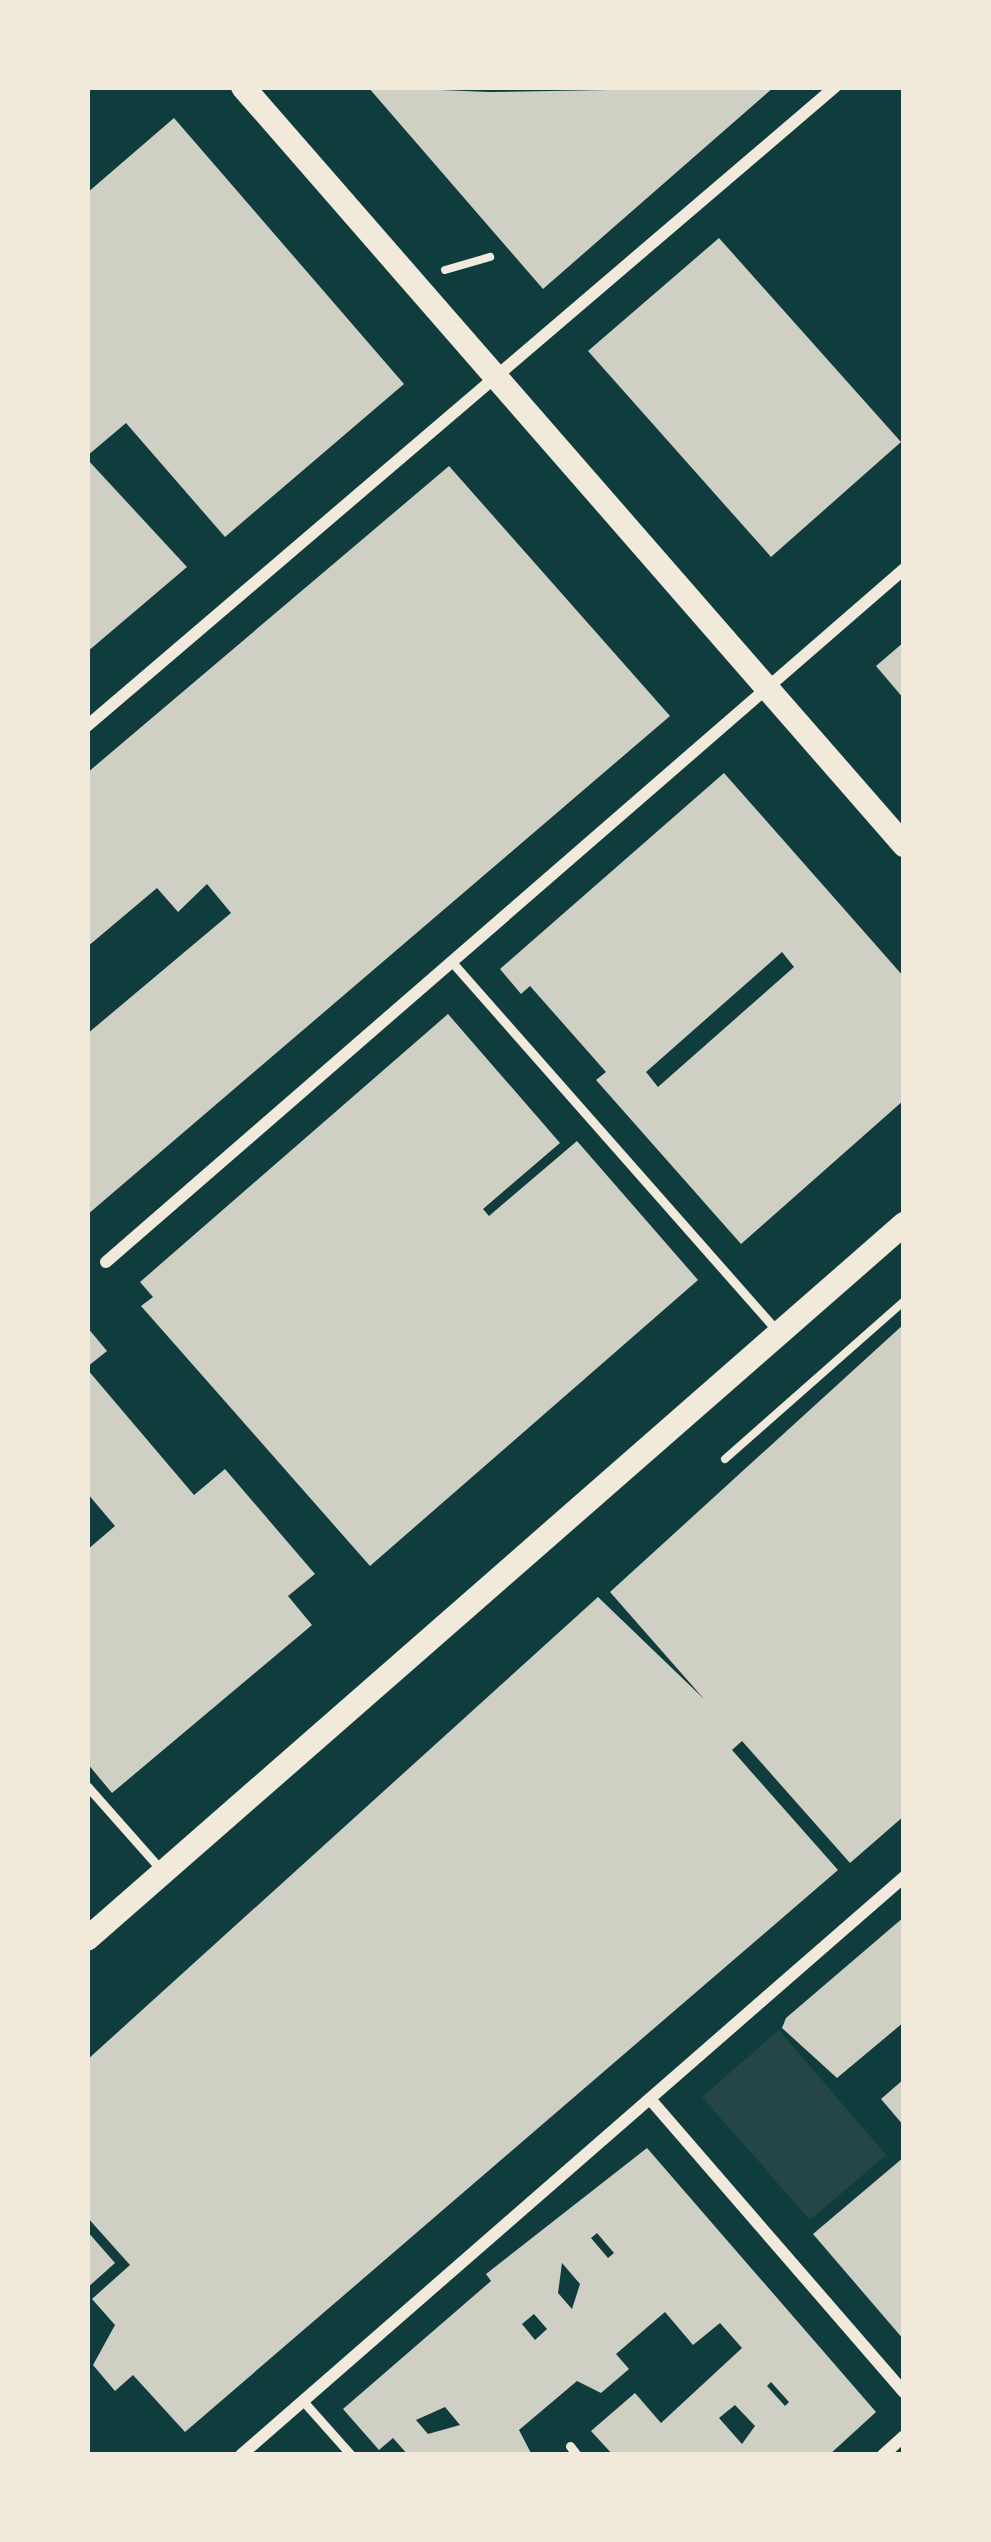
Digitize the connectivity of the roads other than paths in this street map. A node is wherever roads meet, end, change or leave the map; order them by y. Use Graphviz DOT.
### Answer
graph roads {
  1 [pos="243,87"];
  2 [pos="835,87"];
  3 [pos="501,378"];
  4 [pos="904,568"];
  5 [pos="767,686"];
  6 [pos="87,726"];
  7 [pos="904,845"];
  8 [pos="451,961"];
  9 [pos="904,1224"];
  10 [pos="106,1262"];
  11 [pos="780,1333"];
  12 [pos="87,1786"];
  13 [pos="164,1872"];
  14 [pos="904,1877"];
  15 [pos="87,1939"];
  16 [pos="650,2099"];
  17 [pos="904,2392"];
  18 [pos="303,2402"];
  19 [pos="904,2436"];
  20 [pos="242,2455"];
  21 [pos="351,2455"];
  22 [pos="883,2455"];
  1 -- 3 [label="main road"];
  2 -- 3 [label="street"];
  3 -- 5 [label="main road"];
  3 -- 6 [label="street"];
  4 -- 5 [label="street"];
  5 -- 7 [label="main road"];
  5 -- 8 [label="street"];
  8 -- 10 [label="street"];
  8 -- 11 [label="lane"];
  9 -- 11 [label="main road"];
  11 -- 13 [label="main road"];
  12 -- 13 [label="lane"];
  13 -- 15 [label="main road"];
  14 -- 16 [label="street"];
  16 -- 17 [label="street"];
  16 -- 18 [label="street"];
  18 -- 20 [label="street"];
  18 -- 21 [label="lane"];
  19 -- 22 [label="street"];
}
